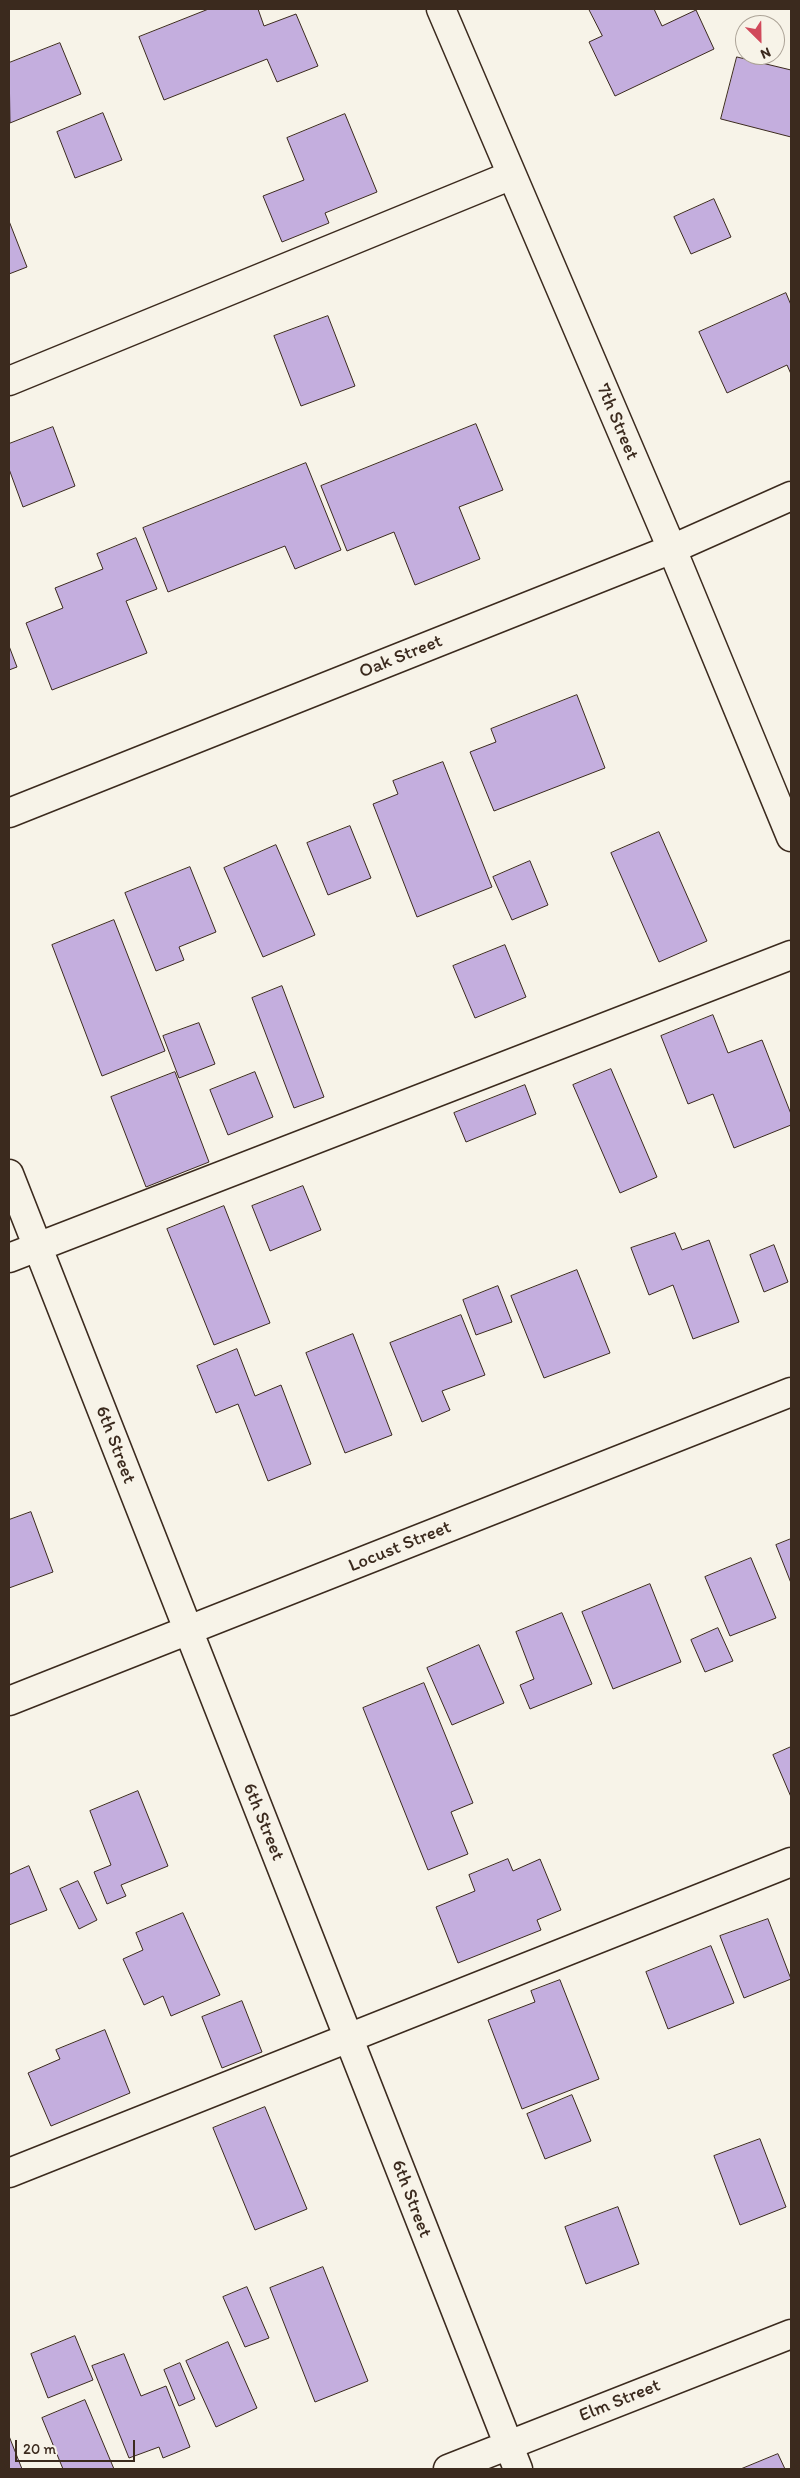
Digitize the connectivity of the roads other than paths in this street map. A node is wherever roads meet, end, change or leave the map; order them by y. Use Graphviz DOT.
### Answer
graph roads {
  1 [pos="441,9"];
  2 [pos="512,175"];
  3 [pos="9,381"];
  4 [pos="791,496"];
  5 [pos="672,549"];
  6 [pos="9,813"];
  7 [pos="791,837"];
  8 [pos="791,955"];
  9 [pos="9,1174"];
  10 [pos="37,1247"];
  11 [pos="9,1258"];
  12 [pos="791,1392"];
  13 [pos="187,1631"];
  14 [pos="9,1701"];
  15 [pos="791,1862"];
  16 [pos="348,2038"];
  17 [pos="9,2172"];
  18 [pos="791,2334"];
  19 [pos="513,2457"];
  20 [pos="448,2469"];
  1 -- 2 [label="street, 7th Street"];
  2 -- 3 [label="street"];
  2 -- 5 [label="street, 7th Street"];
  4 -- 5 [label="street, Oak Street"];
  5 -- 6 [label="street, Oak Street"];
  5 -- 7 [label="street, 7th Street"];
  8 -- 10 [label="street"];
  9 -- 10 [label="street, 6th Street"];
  10 -- 11 [label="street"];
  10 -- 13 [label="street, 6th Street"];
  12 -- 13 [label="street, Locust Street"];
  13 -- 14 [label="street, Locust Street"];
  13 -- 16 [label="street, 6th Street"];
  15 -- 16 [label="street"];
  16 -- 17 [label="street"];
  16 -- 19 [label="street, 6th Street"];
  18 -- 19 [label="street, Elm Street"];
  19 -- 20 [label="street, Elm Street"];
}
